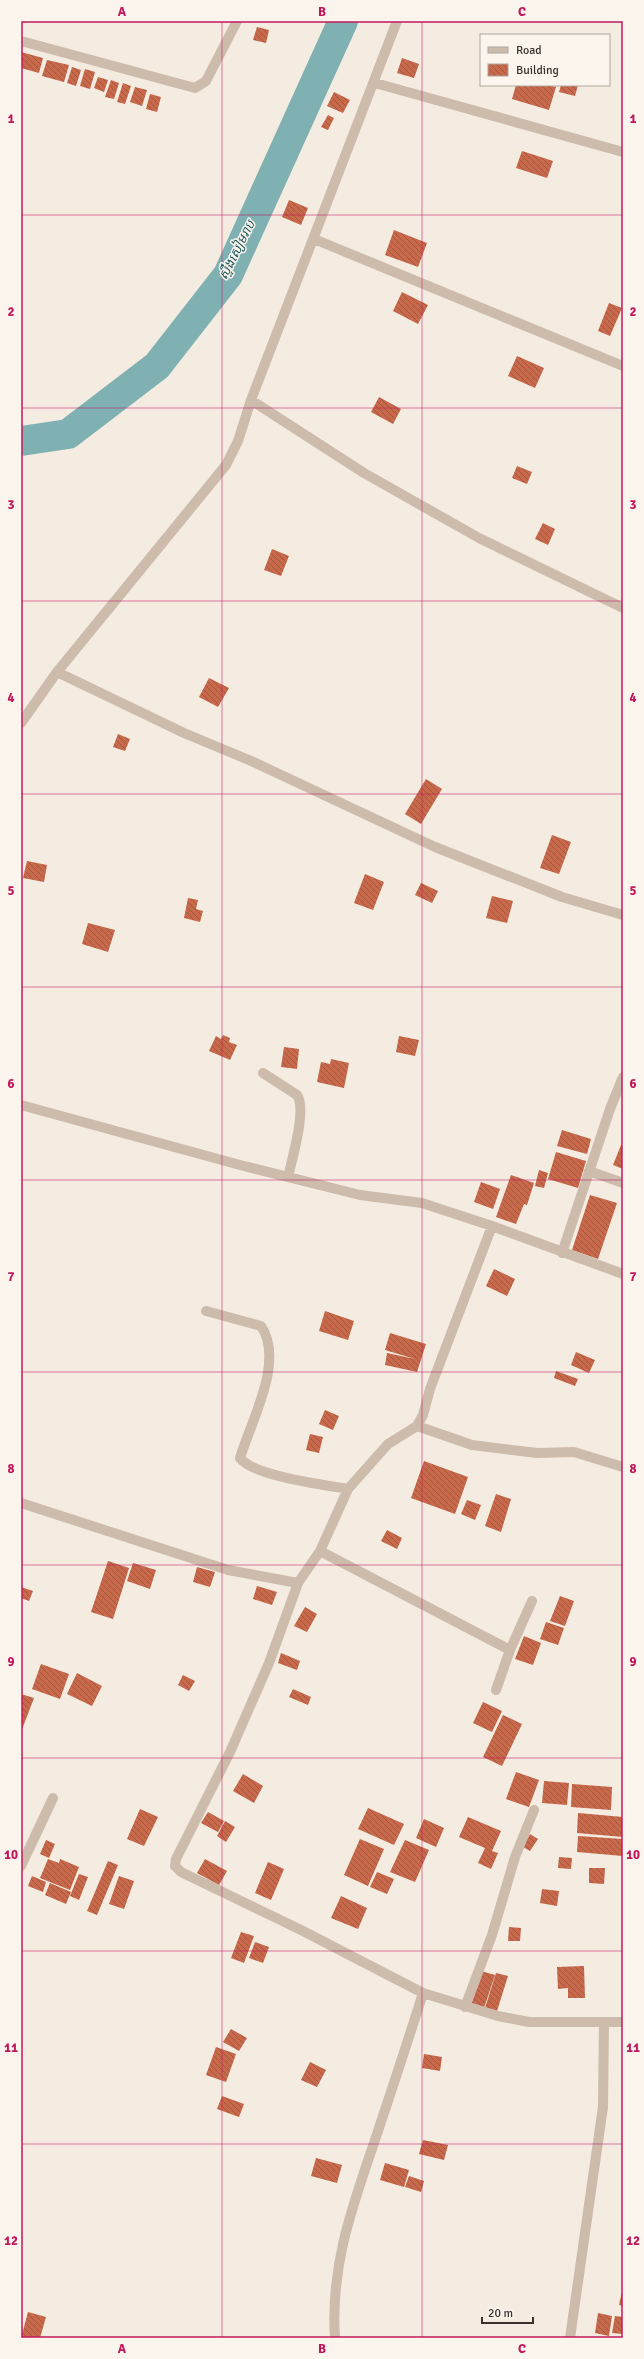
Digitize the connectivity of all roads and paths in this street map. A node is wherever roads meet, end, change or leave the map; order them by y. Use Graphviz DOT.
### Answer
graph roads {
  1 [pos="237,21"];
  2 [pos="397,21"];
  3 [pos="21,41"];
  4 [pos="375,83"];
  5 [pos="623,152"];
  6 [pos="314,239"];
  7 [pos="623,366"];
  8 [pos="251,400"];
  9 [pos="623,608"];
  10 [pos="57,672"];
  11 [pos="21,723"];
  12 [pos="623,915"];
  13 [pos="263,1073"];
  14 [pos="623,1077"];
  15 [pos="21,1105"];
  16 [pos="589,1171"];
  17 [pos="288,1177"];
  18 [pos="623,1183"];
  19 [pos="492,1226"];
  20 [pos="562,1252"];
  21 [pos="623,1274"];
  22 [pos="206,1311"];
  23 [pos="417,1426"];
  24 [pos="623,1467"];
  25 [pos="348,1489"];
  26 [pos="21,1503"];
  27 [pos="320,1551"];
  28 [pos="298,1583"];
  29 [pos="532,1601"];
  30 [pos="510,1650"];
  31 [pos="496,1690"];
  32 [pos="53,1798"];
  33 [pos="534,1810"];
  34 [pos="21,1866"];
  35 [pos="423,1992"];
  36 [pos="465,2006"];
  37 [pos="623,2022"];
  38 [pos="604,2023"];
  39 [pos="335,2338"];
  40 [pos="570,2338"];
  1 -- 3 [label="street"];
  2 -- 4 [label="street"];
  4 -- 5 [label="street"];
  4 -- 6 [label="street"];
  6 -- 7 [label="street"];
  6 -- 8 [label="street"];
  8 -- 9 [label="street"];
  8 -- 10 [label="street"];
  10 -- 11 [label="street"];
  10 -- 12 [label="street"];
  13 -- 17 [label="street"];
  14 -- 16 [label="street"];
  15 -- 17 [label="street"];
  16 -- 18 [label="street"];
  16 -- 20 [label="street"];
  17 -- 19 [label="street"];
  19 -- 20 [label="street"];
  19 -- 23 [label="street"];
  20 -- 21 [label="street"];
  22 -- 25 [label="street"];
  23 -- 24 [label="street"];
  23 -- 25 [label="street"];
  25 -- 27 [label="street"];
  26 -- 28 [label="street"];
  27 -- 28 [label="street"];
  27 -- 30 [label="street"];
  28 -- 35 [label="street"];
  29 -- 30 [label="street"];
  30 -- 31 [label="street"];
  32 -- 34 [label="street"];
  33 -- 36 [label="street"];
  35 -- 36 [label="street"];
  35 -- 39 [label="street"];
  36 -- 38 [label="street"];
  37 -- 38 [label="street"];
  38 -- 40 [label="street"];
}
